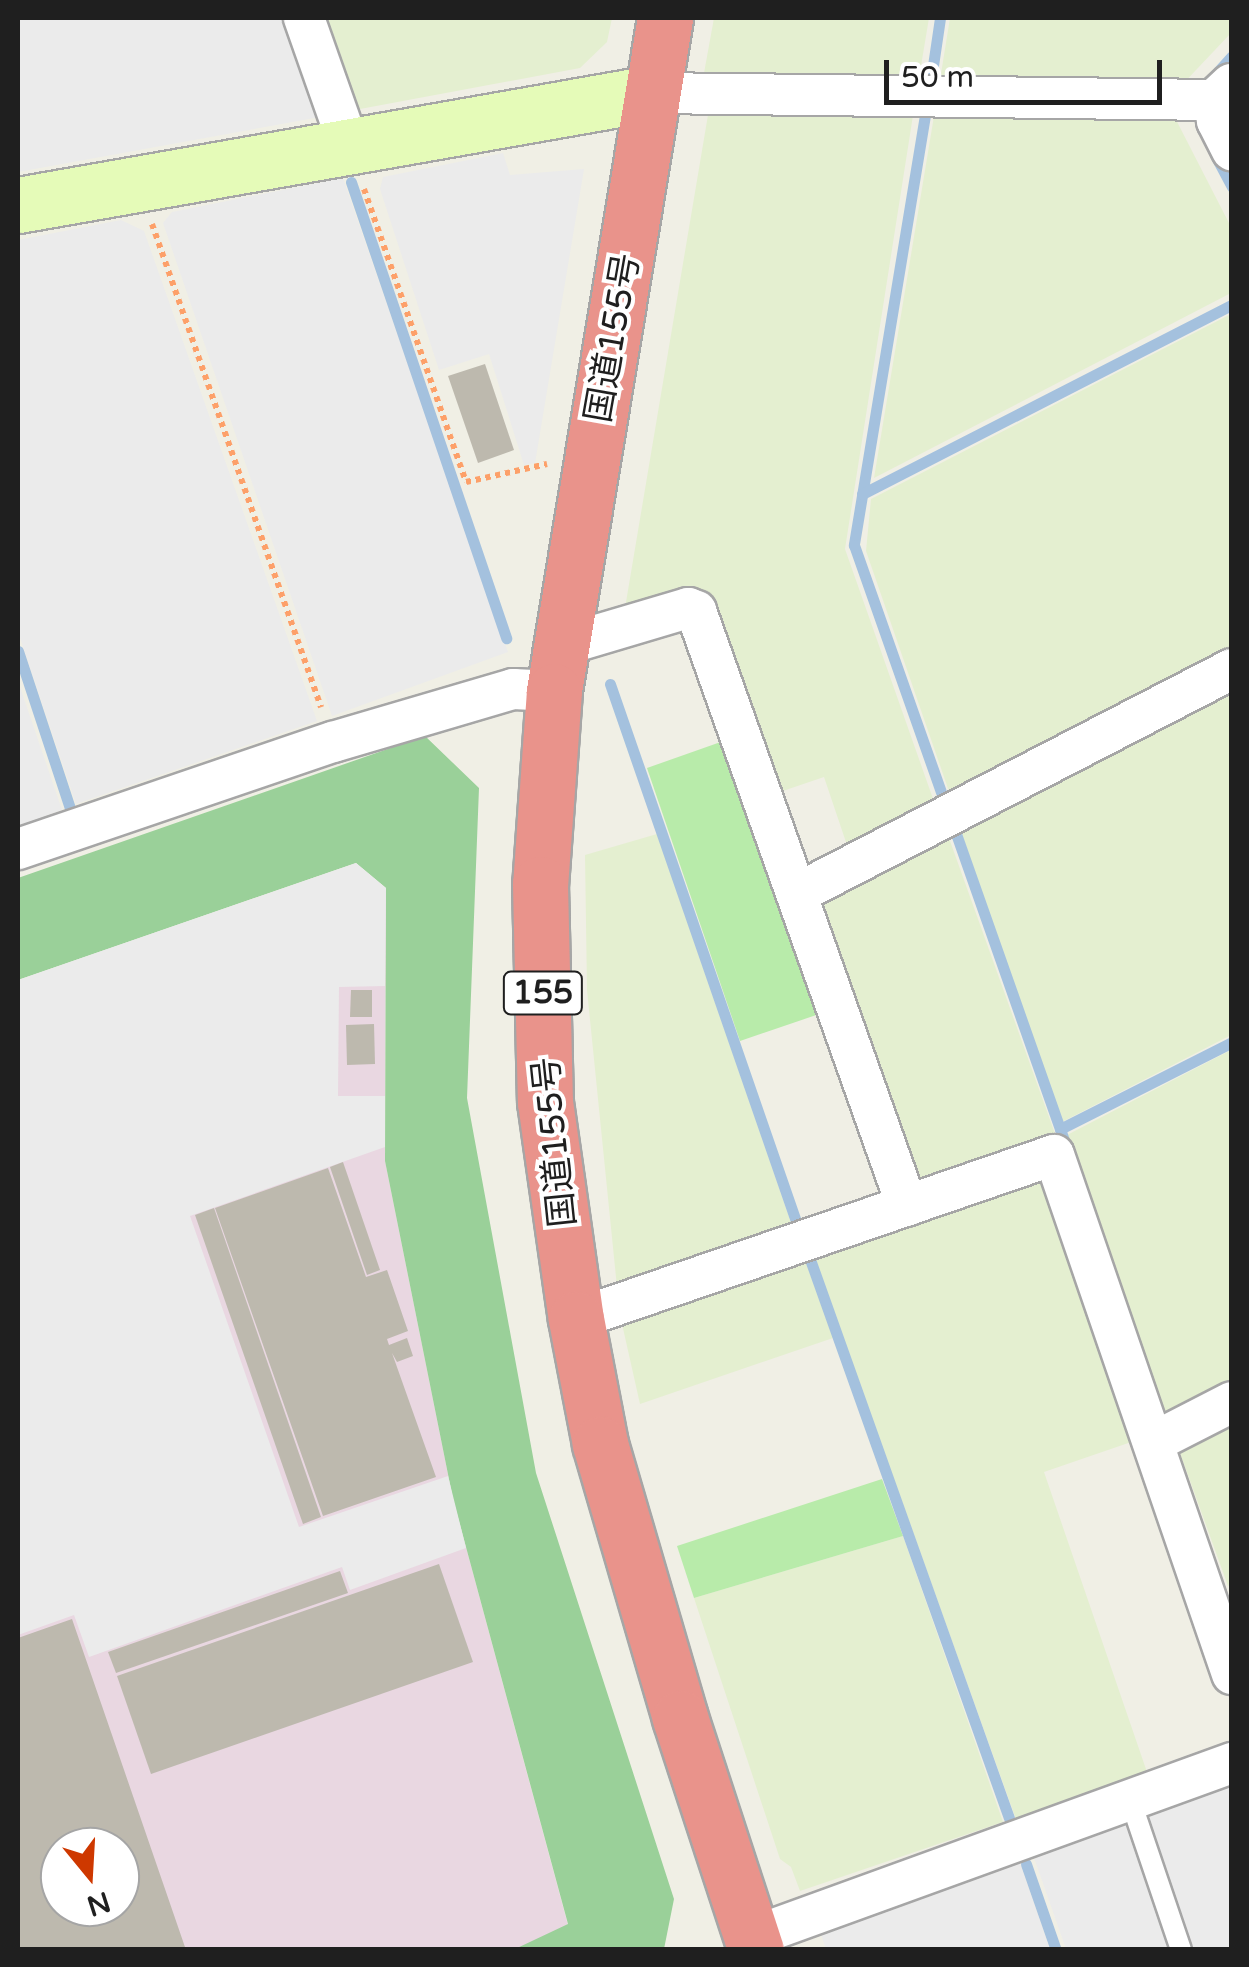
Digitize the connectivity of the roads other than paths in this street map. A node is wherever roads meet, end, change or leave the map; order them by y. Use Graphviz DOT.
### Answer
graph roads {
  1 [pos="304,18"];
  2 [pos="665,18"];
  3 [pos="652,92"];
  4 [pos="1223,92"];
  5 [pos="348,146"];
  6 [pos="1232,150"];
  7 [pos="18,205"];
  8 [pos="557,668"];
  9 [pos="1232,670"];
  10 [pos="18,848"];
  11 [pos="798,893"];
  12 [pos="906,1206"];
  13 [pos="576,1318"];
  14 [pos="1232,1402"];
  15 [pos="1154,1442"];
  16 [pos="1232,1674"];
  17 [pos="1232,1763"];
  18 [pos="1130,1799"];
  19 [pos="742,1945"];
  20 [pos="1181,1950"];
  1 -- 5 [label="street"];
  2 -- 3 [label="highway, 国道155号 / 155"];
  3 -- 4 [label="street"];
  3 -- 5 [label="street"];
  3 -- 8 [label="highway, 国道155号 / 155"];
  4 -- 6 [label="street"];
  5 -- 7 [label="street"];
  8 -- 10 [label="street"];
  8 -- 11 [label="street"];
  8 -- 13 [label="highway, 国道155号 / 155"];
  9 -- 11 [label="street"];
  11 -- 12 [label="street"];
  12 -- 13 [label="street"];
  12 -- 15 [label="street"];
  13 -- 19 [label="highway, 国道155号 / 155"];
  14 -- 15 [label="street"];
  15 -- 16 [label="street"];
  17 -- 18 [label="street"];
  18 -- 19 [label="street"];
  18 -- 20 [label="lane"];
}
